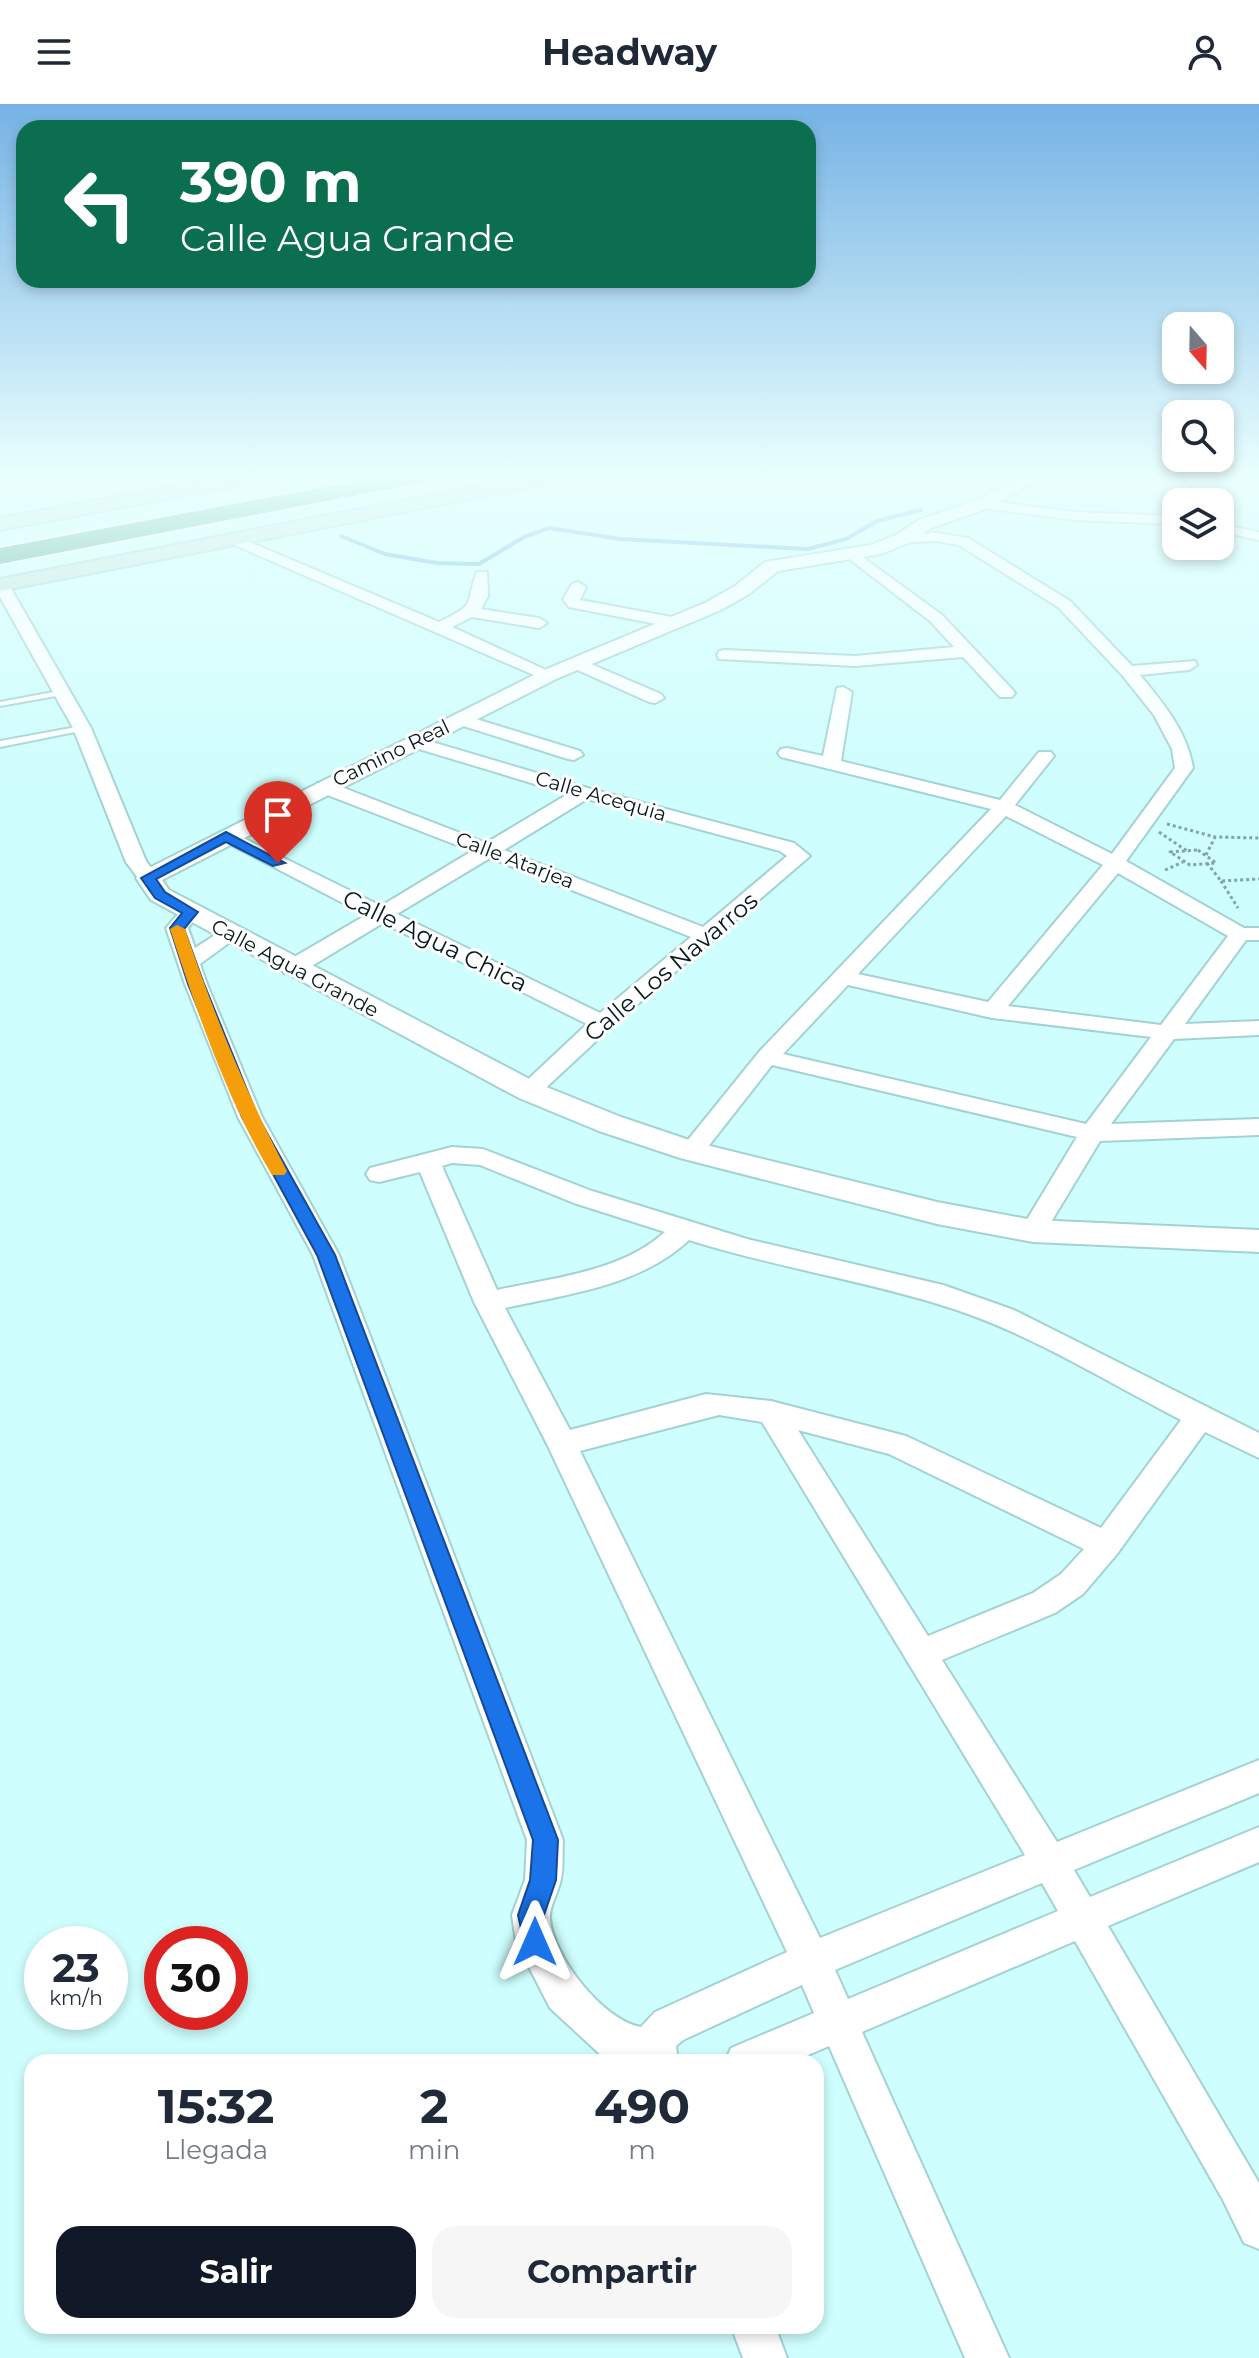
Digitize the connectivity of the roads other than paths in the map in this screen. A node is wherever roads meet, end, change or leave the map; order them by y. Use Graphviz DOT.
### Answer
graph roads {
  1 [pos="332,581"];
  2 [pos="482,581"];
  3 [pos="753,581"];
  4 [pos="887,581"];
  5 [pos="1028,581"];
  6 [pos="0,583"];
  7 [pos="578,587"];
  8 [pos="472,612"];
  9 [pos="539,623"];
  10 [pos="677,623"];
  11 [pos="440,627"];
  12 [pos="969,651"];
  13 [pos="725,655"];
  14 [pos="577,663"];
  15 [pos="1189,665"];
  16 [pos="1128,671"];
  17 [pos="549,675"];
  18 [pos="64,692"];
  19 [pos="843,692"];
  20 [pos="1006,693"];
  21 [pos="655,698"];
  22 [pos="0,704"];
  23 [pos="460,719"];
  24 [pos="82,728"];
  25 [pos="415,742"];
  26 [pos="0,744"];
  27 [pos="787,753"];
  28 [pos="574,755"];
  29 [pos="1045,756"];
  30 [pos="831,764"];
  31 [pos="324,787"];
  32 [pos="584,793"];
  33 [pos="1004,807"];
  34 [pos="226,837"];
  35 [pos="787,847"];
  36 [pos="493,850"];
  37 [pos="1115,863"];
  38 [pos="148,878"];
  39 [pos="190,912"];
  40 [pos="383,915"];
  41 [pos="230,934"];
  42 [pos="1250,934"];
  43 [pos="706,935"];
  44 [pos="188,962"];
  45 [pos="292,968"];
  46 [pos="842,977"];
  47 [pos="992,1011"];
  48 [pos="602,1023"];
  49 [pos="1259,1028"];
  50 [pos="1165,1032"];
  51 [pos="767,1057"];
  52 [pos="529,1091"];
  53 [pos="1259,1127"];
  54 [pos="1092,1133"];
  55 [pos="691,1151"];
  56 [pos="428,1161"];
  57 [pos="379,1174"];
  58 [pos="685,1229"];
  59 [pos="1033,1231"];
  60 [pos="1259,1241"];
  61 [pos="488,1302"];
  62 [pos="771,1412"];
  63 [pos="1200,1416"];
  64 [pos="562,1444"];
  65 [pos="1259,1446"];
  66 [pos="1106,1545"];
  67 [pos="920,1654"];
  68 [pos="1259,1776"];
  69 [pos="1259,1844"];
  70 [pos="1050,1863"];
  71 [pos="1081,1918"];
  72 [pos="811,1961"];
  73 [pos="837,2023"];
  74 [pos="653,2054"];
  75 [pos="656,2054"];
  76 [pos="764,2054"];
  77 [pos="1248,2180"];
  78 [pos="1259,2228"];
  79 [pos="756,2334"];
  80 [pos="765,2358"];
  81 [pos="987,2358"];
  1 -- 11 [label="street"];
  2 -- 8 [label="street"];
  3 -- 10 [label="street, Camino Real"];
  4 -- 12 [label="street"];
  5 -- 16 [label="street"];
  6 -- 18 [label="street, Calle Agua Grande"];
  7 -- 10 [label="street"];
  8 -- 9 [label="street"];
  8 -- 11 [label="street"];
  10 -- 14 [label="street, Camino Real"];
  11 -- 17 [label="street"];
  12 -- 13 [label="street"];
  12 -- 20 [label="street"];
  14 -- 17 [label="street, Camino Real"];
  14 -- 21 [label="street"];
  15 -- 16 [label="street"];
  16 -- 37 [label="street"];
  17 -- 23 [label="street, Camino Real"];
  18 -- 22 [label="lane"];
  18 -- 24 [label="street, Calle Agua Grande"];
  19 -- 30 [label="street"];
  23 -- 25 [label="street, Camino Real"];
  23 -- 28 [label="street"];
  24 -- 26 [label="lane"];
  24 -- 38 [label="street, Calle Agua Grande"];
  25 -- 31 [label="street, Camino Real"];
  25 -- 32 [label="street, Calle Acequia"];
  27 -- 30 [label="street"];
  29 -- 33 [label="street"];
  30 -- 33 [label="street"];
  31 -- 34 [label="street, Camino Real"];
  31 -- 36 [label="street, Calle Atarjea"];
  32 -- 35 [label="street, Calle Acequia"];
  32 -- 36 [label="street"];
  33 -- 37 [label="street"];
  33 -- 46 [label="street"];
  34 -- 38 [label="street, Camino Real"];
  34 -- 40 [label="street, Calle Agua Chica"];
  35 -- 43 [label="street, Calle Los Navarros"];
  36 -- 40 [label="street"];
  36 -- 43 [label="street, Calle Atarjea"];
  37 -- 42 [label="street"];
  37 -- 47 [label="street"];
  38 -- 39 [label="street, Calle Agua Grande"];
  39 -- 41 [label="street, Calle Agua Grande"];
  39 -- 44 [label="street"];
  40 -- 45 [label="street"];
  40 -- 48 [label="street, Calle Agua Chica"];
  41 -- 44 [label="street"];
  41 -- 45 [label="street, Calle Agua Grande"];
  42 -- 50 [label="street"];
  43 -- 48 [label="street, Calle Los Navarros"];
  44 -- 74 [label="street"];
  45 -- 52 [label="street, Calle Agua Grande"];
  46 -- 47 [label="street"];
  46 -- 51 [label="street"];
  47 -- 50 [label="street"];
  48 -- 52 [label="street, Calle Los Navarros"];
  49 -- 50 [label="street"];
  50 -- 54 [label="street"];
  51 -- 54 [label="street"];
  51 -- 55 [label="street"];
  52 -- 55 [label="street, Calle Agua Grande"];
  53 -- 54 [label="street"];
  54 -- 59 [label="street"];
  55 -- 59 [label="street, Calle Agua Grande"];
  56 -- 57 [label="street"];
  56 -- 58 [label="street"];
  56 -- 61 [label="street"];
  58 -- 61 [label="street"];
  58 -- 63 [label="street"];
  59 -- 60 [label="street, Calle Agua Grande"];
  61 -- 64 [label="street"];
  62 -- 64 [label="street"];
  62 -- 66 [label="street"];
  62 -- 67 [label="street"];
  63 -- 65 [label="street"];
  63 -- 66 [label="street"];
  64 -- 72 [label="street"];
  66 -- 67 [label="street"];
  67 -- 70 [label="street"];
  68 -- 70 [label="street"];
  69 -- 71 [label="street"];
  70 -- 71 [label="street"];
  70 -- 72 [label="street"];
  71 -- 73 [label="street"];
  71 -- 77 [label="street"];
  72 -- 73 [label="street"];
  72 -- 75 [label="street"];
  73 -- 76 [label="street"];
  73 -- 81 [label="street"];
  77 -- 78 [label="street"];
  79 -- 80 [label="street"];
}
